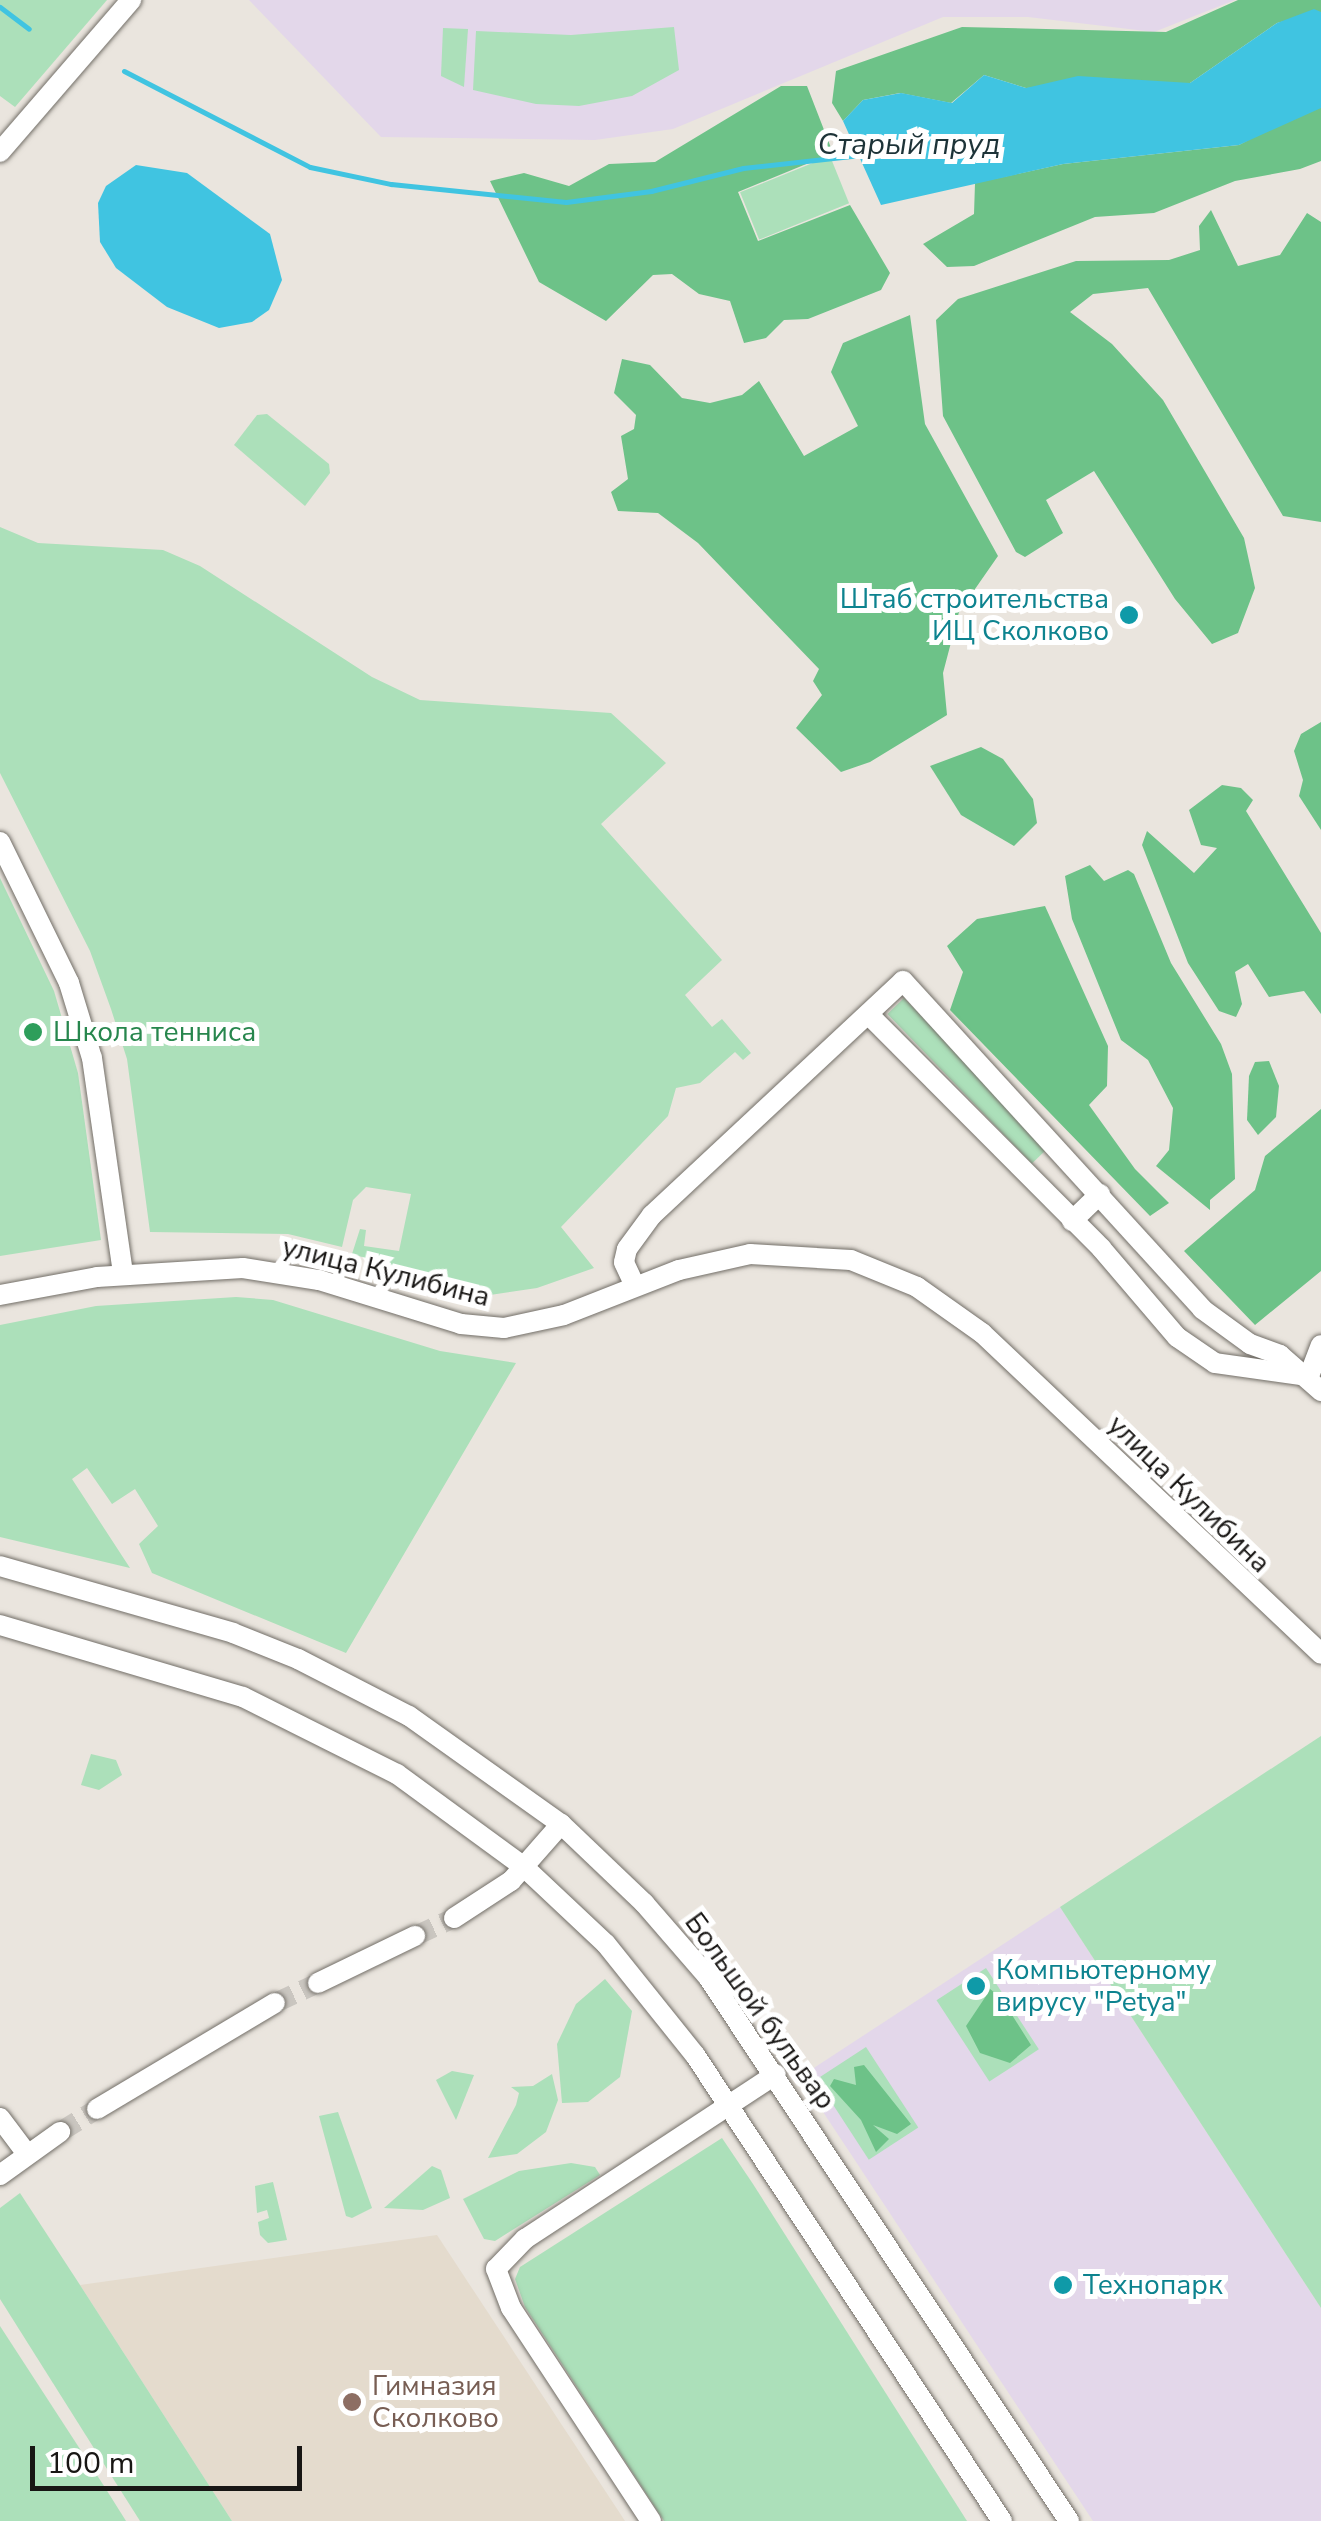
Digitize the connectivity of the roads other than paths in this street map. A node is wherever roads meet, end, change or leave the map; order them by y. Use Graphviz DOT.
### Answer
graph roads {
  1 [pos="131,0"];
  2 [pos="0,152"];
  3 [pos="0,842"];
  4 [pos="869,1014"];
  5 [pos="1100,1194"];
  6 [pos="1072,1221"];
  7 [pos="1146,1246"];
  8 [pos="1120,1271"];
  9 [pos="123,1274"];
  10 [pos="635,1286"];
  11 [pos="0,1295"];
  12 [pos="1321,1345"];
  13 [pos="1315,1383"];
  14 [pos="0,1566"];
  15 [pos="0,1626"];
  16 [pos="1321,1654"];
  17 [pos="560,1824"];
  18 [pos="524,1867"];
  19 [pos="454,1918"];
  20 [pos="415,1936"];
  21 [pos="318,1983"];
  22 [pos="275,2003"];
  23 [pos="776,2074"];
  24 [pos="729,2105"];
  25 [pos="96,2109"];
  26 [pos="0,2118"];
  27 [pos="60,2132"];
  28 [pos="27,2154"];
  29 [pos="0,2175"];
  30 [pos="650,2521"];
  31 [pos="1002,2521"];
  32 [pos="1069,2521"];
  1 -- 2 [label="street"];
  3 -- 9 [label="street"];
  4 -- 5 [label="street"];
  4 -- 6 [label="street"];
  4 -- 10 [label="street"];
  5 -- 6 [label="street"];
  5 -- 7 [label="street"];
  6 -- 8 [label="street"];
  7 -- 8 [label="street"];
  7 -- 13 [label="street"];
  8 -- 13 [label="street"];
  9 -- 10 [label="street, улица Кулибина"];
  9 -- 11 [label="street, улица Кулибина"];
  10 -- 16 [label="street, улица Кулибина"];
  12 -- 13 [label="street"];
  14 -- 17 [label="street, Большой бульвар"];
  15 -- 18 [label="street"];
  17 -- 18 [label="street"];
  17 -- 23 [label="street, Большой бульвар"];
  18 -- 19 [label="street"];
  18 -- 24 [label="street"];
  20 -- 21 [label="street"];
  22 -- 25 [label="street"];
  23 -- 24 [label="street"];
  23 -- 32 [label="street, Большой бульвар"];
  24 -- 30 [label="street"];
  24 -- 31 [label="street"];
  26 -- 28 [label="street"];
  27 -- 28 [label="street"];
  28 -- 29 [label="street"];
}
